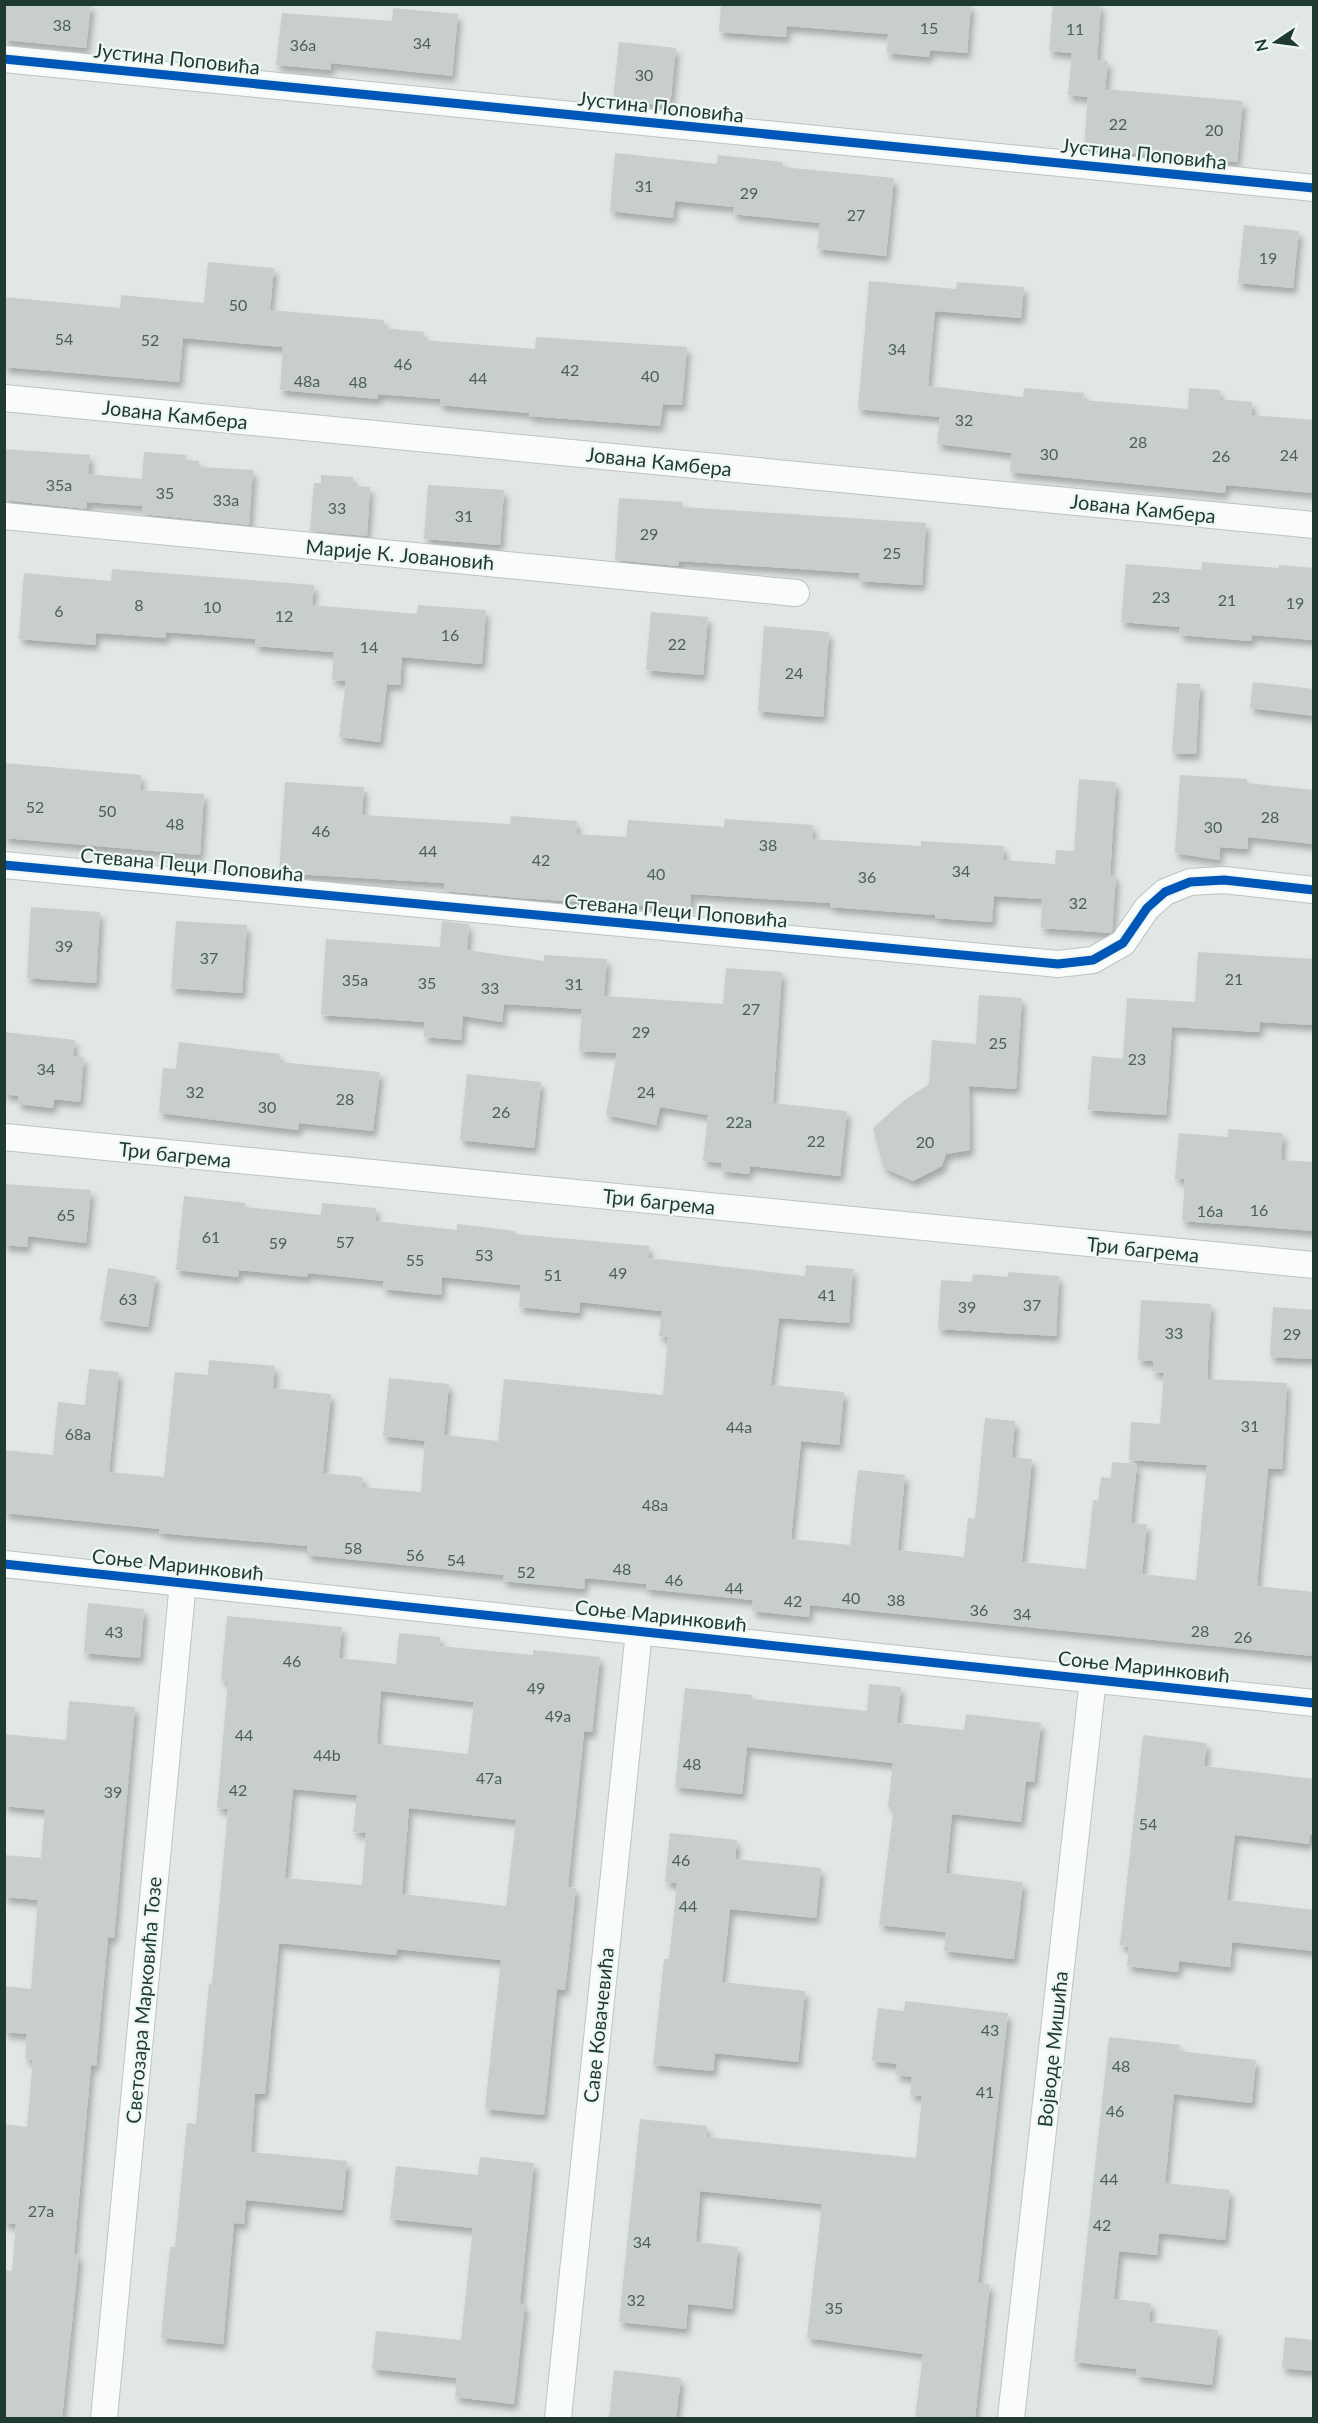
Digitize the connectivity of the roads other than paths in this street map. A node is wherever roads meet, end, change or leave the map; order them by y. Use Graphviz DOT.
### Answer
graph roads {
  1 [pos="4,59"];
  2 [pos="1314,188"];
  3 [pos="4,398"];
  4 [pos="4,516"];
  5 [pos="1314,525"];
  6 [pos="796,593"];
  7 [pos="4,865"];
  8 [pos="1314,890"];
  9 [pos="4,1137"];
  10 [pos="1314,1265"];
  11 [pos="4,1564"];
  12 [pos="183,1582"];
  13 [pos="639,1631"];
  14 [pos="1093,1679"];
  15 [pos="1314,1702"];
  16 [pos="104,2418"];
  17 [pos="558,2418"];
  18 [pos="1011,2418"];
  1 -- 2 [label="street, Јустина Поповића"];
  3 -- 5 [label="street, Јована Камбера"];
  4 -- 6 [label="street, Марије К. Јовановић"];
  7 -- 8 [label="street, Стевана Пеци Поповића"];
  9 -- 10 [label="street, Три багрема"];
  11 -- 12 [label="street, Соње Маринковић"];
  12 -- 13 [label="street, Соње Маринковић"];
  12 -- 16 [label="street, Светозара Марковића Тозе"];
  13 -- 14 [label="street, Соње Маринковић"];
  13 -- 17 [label="street, Саве Ковачевића"];
  14 -- 15 [label="street, Соње Маринковић"];
  14 -- 18 [label="street, Војводе Мишића"];
}
